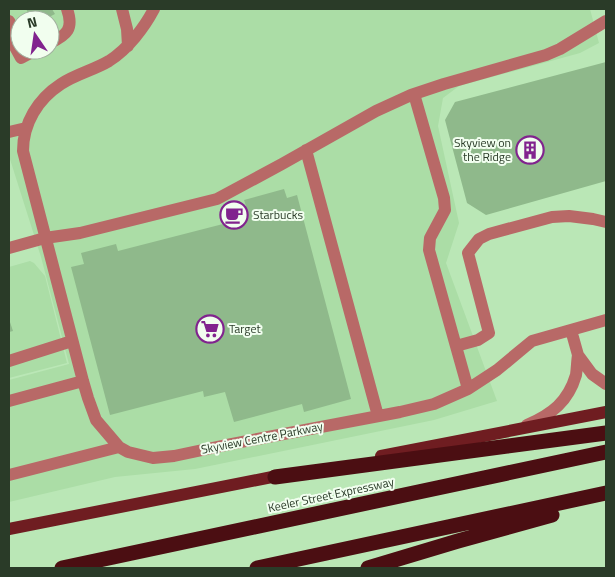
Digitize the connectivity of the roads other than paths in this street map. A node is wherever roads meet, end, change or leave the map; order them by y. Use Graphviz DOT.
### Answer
graph roads {
  1 [pos="67,9"];
  2 [pos="122,9"];
  3 [pos="154,9"];
  4 [pos="603,9"];
  5 [pos="60,14"];
  6 [pos="606,20"];
  7 [pos="60,27"];
  8 [pos="60,37"];
  9 [pos="128,46"];
  10 [pos="414,94"];
  11 [pos="26,128"];
  12 [pos="9,132"];
  13 [pos="306,150"];
  14 [pos="606,222"];
  15 [pos="45,238"];
  16 [pos="9,248"];
  17 [pos="606,320"];
  18 [pos="571,330"];
  19 [pos="72,341"];
  20 [pos="456,346"];
  21 [pos="578,355"];
  22 [pos="9,361"];
  23 [pos="83,382"];
  24 [pos="606,384"];
  25 [pos="468,389"];
  26 [pos="9,401"];
  27 [pos="606,412"];
  28 [pos="378,416"];
  29 [pos="516,430"];
  30 [pos="606,433"];
  31 [pos="119,446"];
  32 [pos="606,452"];
  33 [pos="9,475"];
  34 [pos="275,477"];
  35 [pos="606,493"];
  36 [pos="606,501"];
  37 [pos="9,529"];
  38 [pos="62,568"];
  39 [pos="257,568"];
  40 [pos="368,568"];
  1 -- 8 [label="street"];
  2 -- 9 [label="street"];
  3 -- 9 [label="street, Skyview Centre Parkway"];
  4 -- 6 [label="street"];
  5 -- 7 [label="street"];
  6 -- 10 [label="street"];
  9 -- 11 [label="street, Skyview Centre Parkway"];
  10 -- 13 [label="street"];
  10 -- 20 [label="street"];
  11 -- 12 [label="street"];
  11 -- 15 [label="street, Skyview Centre Parkway"];
  13 -- 15 [label="street"];
  13 -- 28 [label="street"];
  14 -- 20 [label="street"];
  15 -- 16 [label="street"];
  15 -- 19 [label="street, Skyview Centre Parkway"];
  17 -- 18 [label="street, Skyview Centre Parkway"];
  18 -- 21 [label="street"];
  18 -- 25 [label="street, Skyview Centre Parkway"];
  19 -- 22 [label="street"];
  19 -- 23 [label="street, Skyview Centre Parkway"];
  20 -- 25 [label="street"];
  21 -- 24 [label="street"];
  21 -- 29 [label="street"];
  23 -- 26 [label="street"];
  23 -- 31 [label="street, Skyview Centre Parkway"];
  25 -- 28 [label="street, Skyview Centre Parkway"];
  27 -- 29 [label="main road"];
  28 -- 31 [label="street, Skyview Centre Parkway"];
  29 -- 34 [label="main road"];
  30 -- 34 [label="highway"];
  31 -- 33 [label="street"];
  32 -- 38 [label="highway, Keeler Street Expressway"];
  34 -- 37 [label="main road"];
  35 -- 39 [label="highway"];
  36 -- 40 [label="highway"];
}
